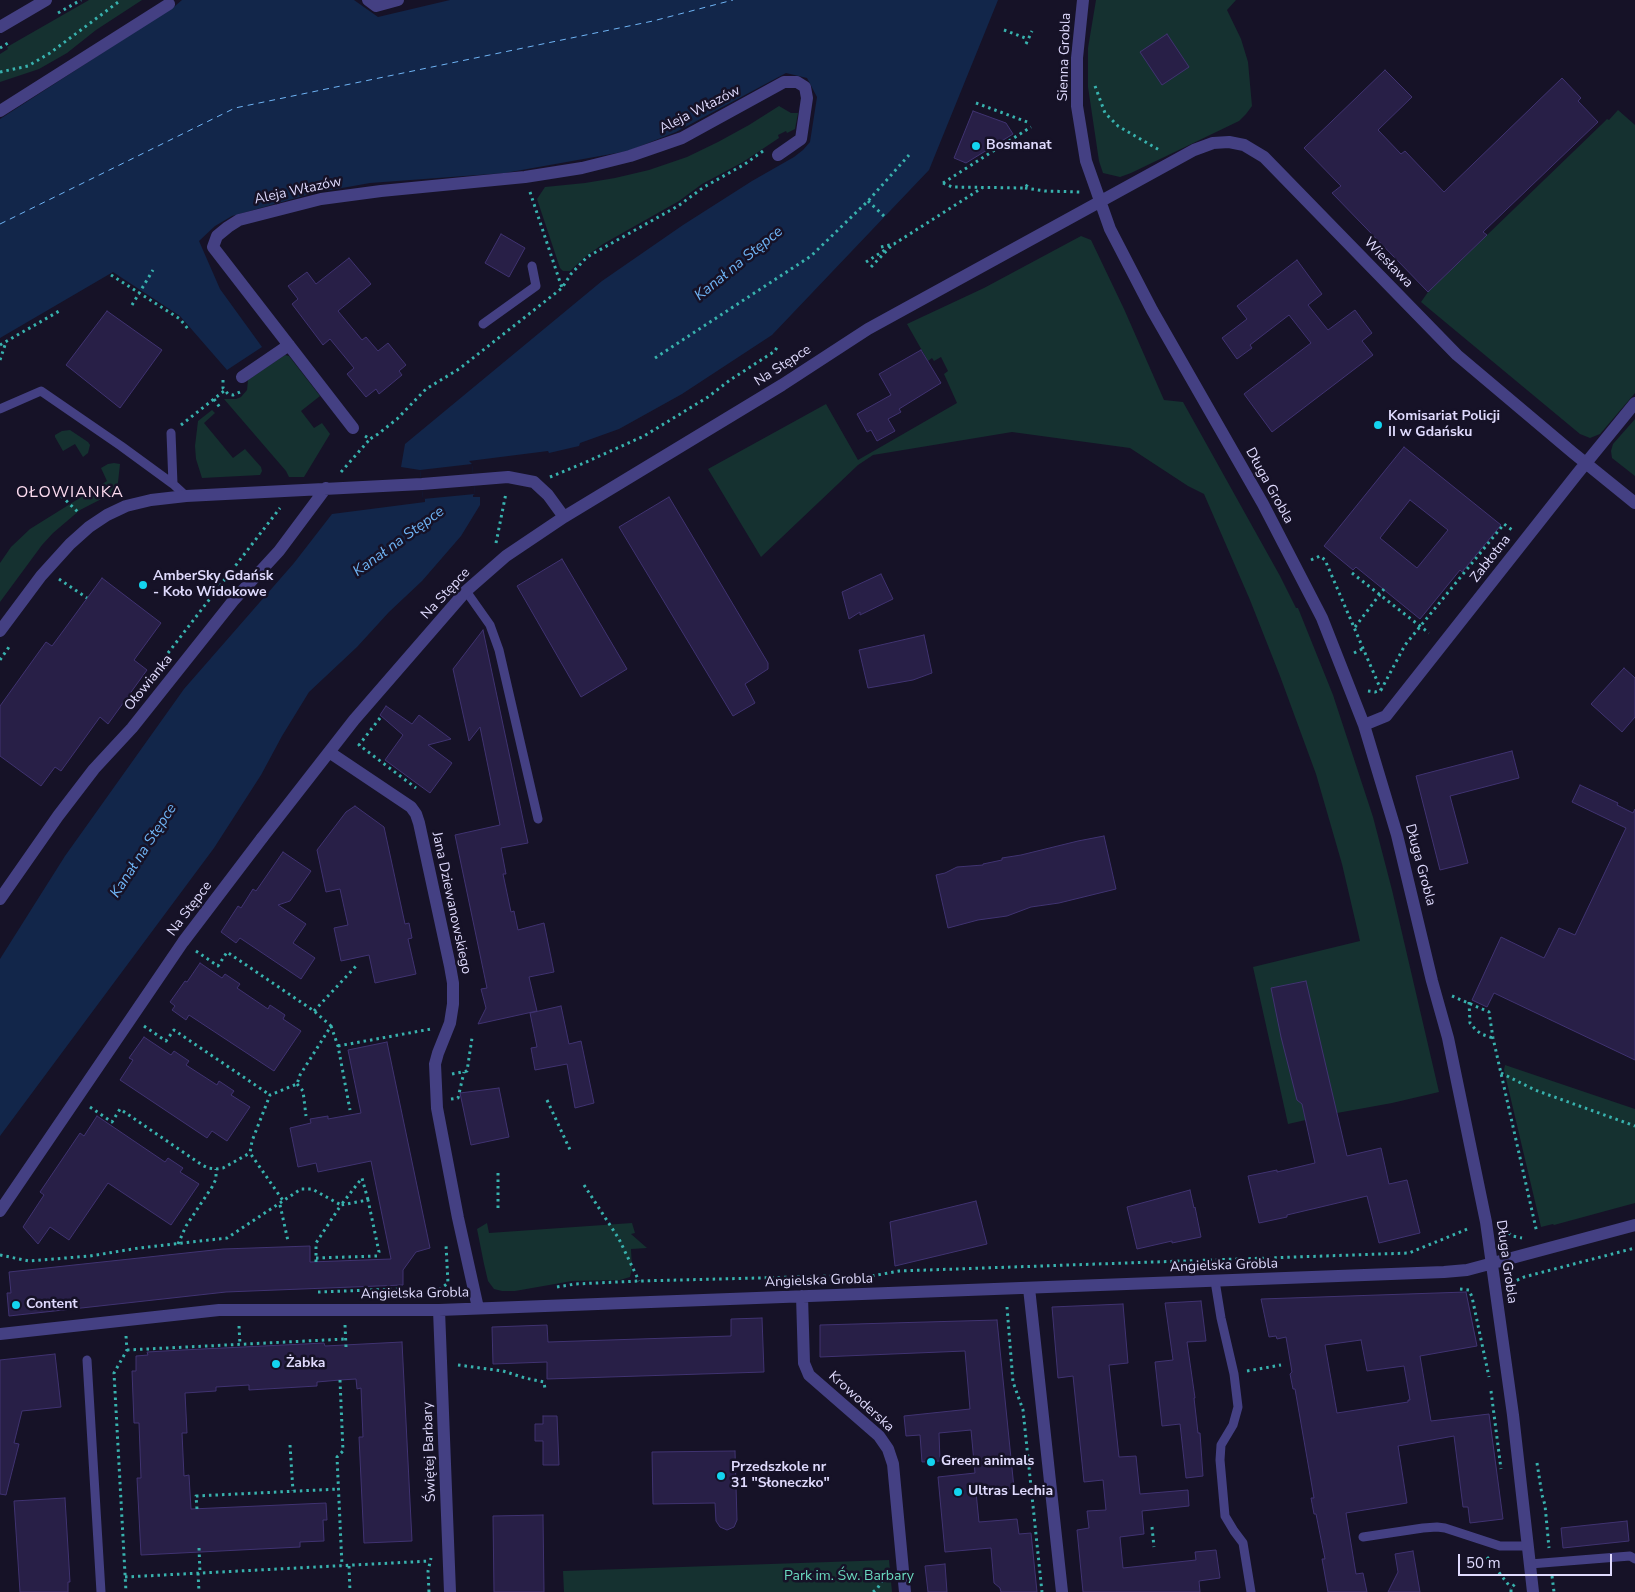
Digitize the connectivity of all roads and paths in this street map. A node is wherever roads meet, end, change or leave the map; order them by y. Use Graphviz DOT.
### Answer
graph roads {
  1 [pos="46,0"];
  2 [pos="121,0"];
  3 [pos="368,0"];
  4 [pos="398,0"];
  5 [pos="1083,0"];
  6 [pos="169,4"];
  7 [pos="0,28"];
  8 [pos="1004,30"];
  9 [pos="1032,31"];
  10 [pos="1028,39"];
  11 [pos="1026,44"];
  12 [pos="0,72"];
  13 [pos="1094,79"];
  14 [pos="976,103"];
  15 [pos="0,111"];
  16 [pos="765,150"];
  17 [pos="778,155"];
  18 [pos="909,155"];
  19 [pos="1176,160"];
  20 [pos="525,177"];
  21 [pos="1028,184"];
  22 [pos="982,188"];
  23 [pos="1024,188"];
  24 [pos="1098,198"];
  25 [pos="868,200"];
  26 [pos="885,217"];
  27 [pos="894,244"];
  28 [pos="881,247"];
  29 [pos="890,247"];
  30 [pos="866,262"];
  31 [pos="532,266"];
  32 [pos="871,267"];
  33 [pos="153,270"];
  34 [pos="111,275"];
  35 [pos="562,288"];
  36 [pos="139,293"];
  37 [pos="132,305"];
  38 [pos="61,310"];
  39 [pos="484,324"];
  40 [pos="188,329"];
  41 [pos="6,341"];
  42 [pos="0,344"];
  43 [pos="289,345"];
  44 [pos="778,346"];
  45 [pos="655,358"];
  46 [pos="0,360"];
  47 [pos="242,377"];
  48 [pos="224,391"];
  49 [pos="214,399"];
  50 [pos="1635,403"];
  51 [pos="0,409"];
  52 [pos="221,409"];
  53 [pos="353,428"];
  54 [pos="171,433"];
  55 [pos="370,439"];
  56 [pos="1586,463"];
  57 [pos="340,473"];
  58 [pos="549,477"];
  59 [pos="173,484"];
  60 [pos="52,487"];
  61 [pos="326,488"];
  62 [pos="186,496"];
  63 [pos="1635,503"];
  64 [pos="273,506"];
  65 [pos="282,506"];
  66 [pos="277,512"];
  67 [pos="564,517"];
  68 [pos="91,526"];
  69 [pos="1512,530"];
  70 [pos="1320,556"];
  71 [pos="1352,573"];
  72 [pos="53,586"];
  73 [pos="1384,589"];
  74 [pos="466,591"];
  75 [pos="1380,595"];
  76 [pos="87,598"];
  77 [pos="2,626"];
  78 [pos="1420,626"];
  79 [pos="1355,627"];
  80 [pos="1429,633"];
  81 [pos="16,637"];
  82 [pos="168,653"];
  83 [pos="0,660"];
  84 [pos="1364,725"];
  85 [pos="359,745"];
  86 [pos="329,752"];
  87 [pos="419,790"];
  88 [pos="538,819"];
  89 [pos="0,899"];
  90 [pos="183,942"];
  91 [pos="356,966"];
  92 [pos="1454,996"];
  93 [pos="1469,1002"];
  94 [pos="314,1011"];
  95 [pos="132,1018"];
  96 [pos="434,1022"];
  97 [pos="330,1026"];
  98 [pos="431,1028"];
  99 [pos="428,1035"];
  100 [pos="472,1038"];
  101 [pos="1493,1038"];
  102 [pos="338,1046"];
  103 [pos="464,1071"];
  104 [pos="1501,1072"];
  105 [pos="444,1075"];
  106 [pos="297,1084"];
  107 [pos="270,1095"];
  108 [pos="77,1098"];
  109 [pos="458,1098"];
  110 [pos="547,1100"];
  111 [pos="350,1110"];
  112 [pos="306,1116"];
  113 [pos="1635,1126"];
  114 [pos="571,1152"];
  115 [pos="250,1153"];
  116 [pos="216,1169"];
  117 [pos="498,1169"];
  118 [pos="584,1185"];
  119 [pos="368,1200"];
  120 [pos="284,1202"];
  121 [pos="280,1204"];
  122 [pos="342,1205"];
  123 [pos="498,1208"];
  124 [pos="0,1211"];
  125 [pos="1486,1222"];
  126 [pos="1635,1226"];
  127 [pos="445,1236"];
  128 [pos="1532,1236"];
  129 [pos="1524,1238"];
  130 [pos="288,1241"];
  131 [pos="178,1244"];
  132 [pos="1635,1248"];
  133 [pos="0,1255"];
  134 [pos="1491,1264"];
  135 [pos="843,1276"];
  136 [pos="862,1276"];
  137 [pos="639,1281"];
  138 [pos="1215,1281"];
  139 [pos="1511,1283"];
  140 [pos="549,1288"];
  141 [pos="1029,1288"];
  142 [pos="1456,1289"];
  143 [pos="431,1296"];
  144 [pos="802,1296"];
  145 [pos="1032,1304"];
  146 [pos="998,1307"];
  147 [pos="1007,1307"];
  148 [pos="478,1308"];
  149 [pos="438,1310"];
  150 [pos="351,1322"];
  151 [pos="248,1325"];
  152 [pos="0,1334"];
  153 [pos="135,1335"];
  154 [pos="346,1340"];
  155 [pos="240,1345"];
  156 [pos="346,1347"];
  157 [pos="127,1350"];
  158 [pos="87,1360"];
  159 [pos="452,1365"];
  160 [pos="1281,1365"];
  161 [pos="1234,1374"];
  162 [pos="340,1380"];
  163 [pos="1490,1380"];
  164 [pos="545,1389"];
  165 [pos="1491,1389"];
  166 [pos="290,1445"];
  167 [pos="1536,1457"];
  168 [pos="1502,1476"];
  169 [pos="338,1489"];
  170 [pos="293,1491"];
  171 [pos="196,1509"];
  172 [pos="1152,1527"];
  173 [pos="1546,1530"];
  174 [pos="1363,1537"];
  175 [pos="1528,1546"];
  176 [pos="1154,1547"];
  177 [pos="198,1548"];
  178 [pos="432,1553"];
  179 [pos="1485,1555"];
  180 [pos="1635,1558"];
  181 [pos="430,1561"];
  182 [pos="1530,1564"];
  183 [pos="342,1566"];
  184 [pos="349,1566"];
  185 [pos="199,1573"];
  186 [pos="125,1577"];
  187 [pos="1516,1582"];
  188 [pos="1511,1590"];
  189 [pos="101,1592"];
  190 [pos="126,1592"];
  191 [pos="199,1592"];
  192 [pos="350,1592"];
  193 [pos="429,1592"];
  194 [pos="450,1592"];
  195 [pos="905,1592"];
  196 [pos="1042,1592"];
  197 [pos="1062,1592"];
  198 [pos="1251,1592"];
  199 [pos="1533,1592"];
  1 -- 7 [label="street"];
  2 -- 12 [label="path"];
  3 -- 4 [label="street"];
  5 -- 24 [label="street, Sienna Grobla"];
  6 -- 15 [label="street"];
  8 -- 10 [label="path"];
  9 -- 10 [label="path"];
  10 -- 11 [label="path"];
  13 -- 19 [label="path"];
  14 -- 22 [label="path"];
  16 -- 35 [label="path"];
  17 -- 20 [label="street, Aleja Włazów"];
  18 -- 25 [label="path"];
  19 -- 24 [label="street, Wiesława"];
  19 -- 56 [label="street, Wiesława"];
  20 -- 35 [label="path"];
  20 -- 43 [label="street, Aleja Włazów"];
  21 -- 23 [label="path"];
  22 -- 23 [label="path"];
  22 -- 27 [label="path"];
  23 -- 24 [label="path"];
  24 -- 67 [label="street, Na Stępce"];
  24 -- 84 [label="street, Długa Grobla"];
  25 -- 26 [label="path"];
  25 -- 45 [label="path"];
  27 -- 28 [label="path"];
  27 -- 29 [label="path"];
  29 -- 30 [label="path"];
  29 -- 32 [label="path"];
  31 -- 39 [label="lane"];
  33 -- 36 [label="path"];
  34 -- 36 [label="path"];
  35 -- 55 [label="path"];
  36 -- 37 [label="path"];
  36 -- 40 [label="path"];
  38 -- 41 [label="path"];
  41 -- 42 [label="path"];
  41 -- 46 [label="path"];
  43 -- 47 [label="street"];
  43 -- 53 [label="street, Aleja Włazów"];
  44 -- 58 [label="path"];
  48 -- 49 [label="path"];
  49 -- 52 [label="path"];
  49 -- 54 [label="path"];
  50 -- 56 [label="street, Zabłotna"];
  51 -- 59 [label="lane"];
  53 -- 55 [label="path"];
  54 -- 59 [label="lane"];
  55 -- 57 [label="path"];
  56 -- 63 [label="street, Wiesława"];
  56 -- 84 [label="street, Zabłotna"];
  59 -- 62 [label="lane"];
  60 -- 68 [label="path"];
  61 -- 62 [label="street"];
  61 -- 67 [label="street"];
  61 -- 89 [label="street, Ołowianka"];
  62 -- 68 [label="street"];
  64 -- 65 [label="path"];
  66 -- 82 [label="path"];
  67 -- 74 [label="street, Na Stępce"];
  68 -- 77 [label="street"];
  69 -- 78 [label="path"];
  70 -- 79 [label="path"];
  71 -- 75 [label="path"];
  72 -- 76 [label="path"];
  73 -- 75 [label="path"];
  74 -- 86 [label="street, Na Stępce"];
  74 -- 88 [label="lane"];
  75 -- 78 [label="path"];
  75 -- 79 [label="path"];
  78 -- 79 [label="path"];
  78 -- 80 [label="path"];
  81 -- 83 [label="path"];
  84 -- 125 [label="street, Długa Grobla"];
  85 -- 87 [label="path"];
  86 -- 90 [label="street, Na Stępce"];
  86 -- 148 [label="street, Jana Dziewanowskiego"];
  90 -- 94 [label="path"];
  90 -- 95 [label="street, Na Stępce"];
  91 -- 94 [label="path"];
  92 -- 93 [label="path"];
  93 -- 101 [label="path"];
  93 -- 101 [label="path"];
  94 -- 97 [label="path"];
  95 -- 107 [label="path"];
  95 -- 108 [label="street, Na Stępce"];
  96 -- 98 [label="path"];
  97 -- 102 [label="path"];
  97 -- 106 [label="path"];
  98 -- 99 [label="path"];
  98 -- 102 [label="path"];
  100 -- 103 [label="path"];
  101 -- 104 [label="path"];
  102 -- 111 [label="path"];
  103 -- 105 [label="path"];
  103 -- 109 [label="path"];
  104 -- 113 [label="path"];
  104 -- 128 [label="path"];
  106 -- 107 [label="path"];
  106 -- 112 [label="path"];
  107 -- 115 [label="path"];
  108 -- 116 [label="path"];
  108 -- 124 [label="street, Na Stępce"];
  110 -- 114 [label="path"];
  115 -- 116 [label="path"];
  115 -- 120 [label="path"];
  116 -- 131 [label="path"];
  117 -- 123 [label="path"];
  118 -- 137 [label="path"];
  119 -- 122 [label="path"];
  119 -- 122 [label="path"];
  119 -- 122 [label="path"];
  120 -- 121 [label="path"];
  120 -- 122 [label="path"];
  121 -- 130 [label="path"];
  121 -- 131 [label="path"];
  125 -- 129 [label="path"];
  125 -- 134 [label="street, Długa Grobla"];
  125 -- 136 [label="path"];
  126 -- 134 [label="street, Angielska Grobla"];
  127 -- 143 [label="path"];
  131 -- 133 [label="path"];
  132 -- 139 [label="path"];
  134 -- 138 [label="street, Angielska Grobla"];
  134 -- 175 [label="street, Długa Grobla"];
  135 -- 137 [label="path"];
  137 -- 140 [label="path"];
  138 -- 141 [label="street, Angielska Grobla"];
  138 -- 161 [label="lane"];
  141 -- 144 [label="street, Angielska Grobla"];
  141 -- 145 [label="street"];
  142 -- 163 [label="path"];
  144 -- 148 [label="street, Angielska Grobla"];
  144 -- 195 [label="street, Krowoderska"];
  145 -- 147 [label="path"];
  145 -- 197 [label="street"];
  146 -- 147 [label="path"];
  147 -- 196 [label="path"];
  148 -- 149 [label="street, Angielska Grobla"];
  149 -- 152 [label="street, Angielska Grobla"];
  149 -- 194 [label="street, Świętej Barbary"];
  150 -- 154 [label="path"];
  151 -- 155 [label="path"];
  153 -- 157 [label="path"];
  154 -- 155 [label="path"];
  154 -- 156 [label="path"];
  155 -- 157 [label="path"];
  157 -- 186 [label="path"];
  158 -- 189 [label="lane"];
  159 -- 164 [label="path"];
  160 -- 161 [label="path"];
  161 -- 198 [label="lane"];
  162 -- 169 [label="path"];
  165 -- 168 [label="path"];
  166 -- 170 [label="path"];
  167 -- 173 [label="path"];
  169 -- 170 [label="path"];
  169 -- 183 [label="path"];
  170 -- 171 [label="path"];
  172 -- 176 [label="path"];
  174 -- 175 [label="lane"];
  175 -- 182 [label="street, Długa Grobla"];
  177 -- 185 [label="path"];
  178 -- 181 [label="path"];
  179 -- 188 [label="path"];
  180 -- 182 [label="lane"];
  181 -- 184 [label="path"];
  181 -- 193 [label="path"];
  182 -- 199 [label="street, Długa Grobla"];
  183 -- 184 [label="path"];
  183 -- 185 [label="path"];
  184 -- 192 [label="path"];
  185 -- 186 [label="path"];
  185 -- 191 [label="path"];
  186 -- 190 [label="path"];
  187 -- 188 [label="path"];
}
